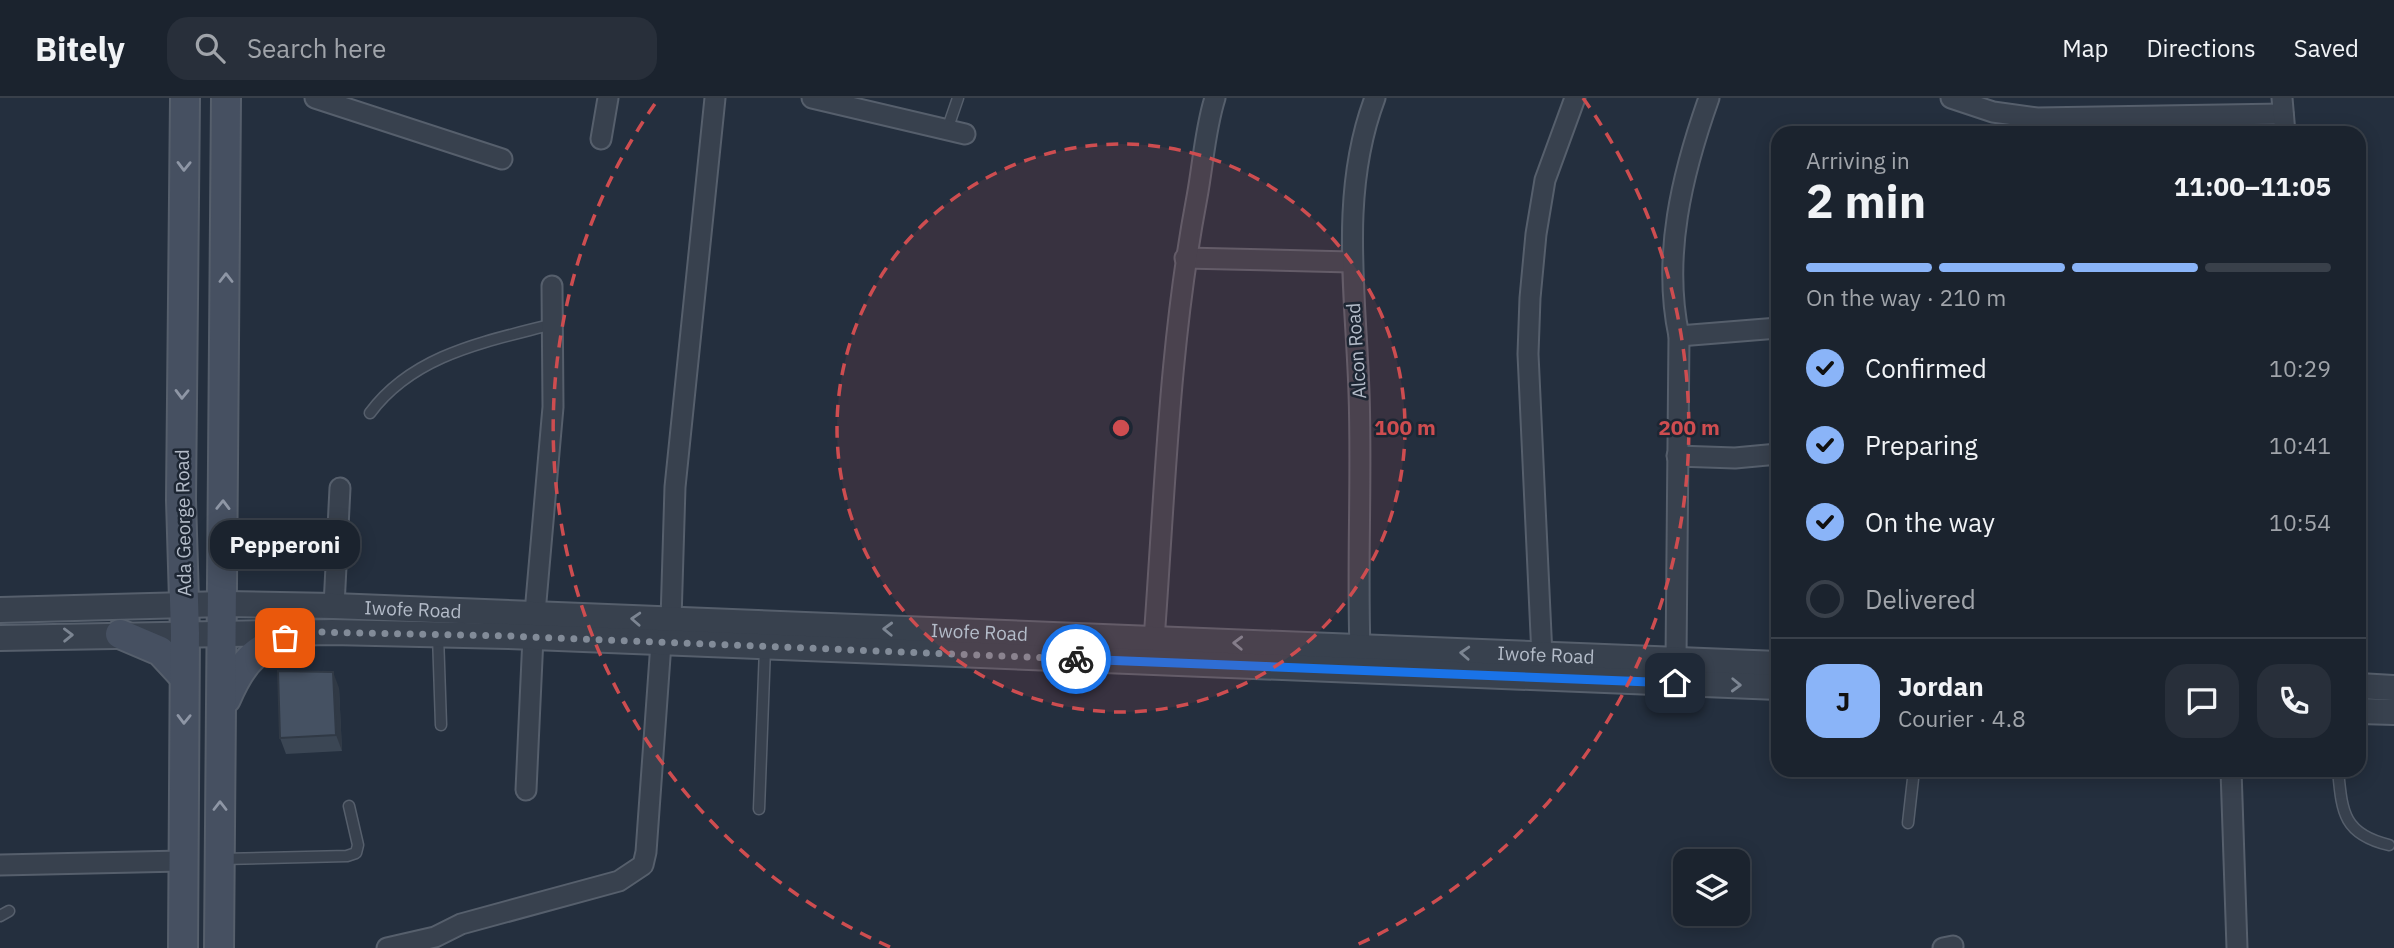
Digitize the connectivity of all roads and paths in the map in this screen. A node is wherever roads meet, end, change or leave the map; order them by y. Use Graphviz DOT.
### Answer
graph roads {
  1 [pos="226,98"];
  2 [pos="315,98"];
  3 [pos="608,98"];
  4 [pos="715,98"];
  5 [pos="812,98"];
  6 [pos="958,98"];
  7 [pos="1215,98"];
  8 [pos="1376,98"];
  9 [pos="1575,98"];
  10 [pos="1709,98"];
  11 [pos="1951,98"];
  12 [pos="180,99"];
  13 [pos="2283,115"];
  14 [pos="956,133"];
  15 [pos="601,139"];
  16 [pos="502,159"];
  17 [pos="1185,258"];
  18 [pos="1351,262"];
  19 [pos="552,286"];
  20 [pos="553,324"];
  21 [pos="1771,329"];
  22 [pos="1679,336"];
  23 [pos="370,413"];
  24 [pos="1771,455"];
  25 [pos="1677,456"];
  26 [pos="340,488"];
  27 [pos="224,604"];
  28 [pos="184,605"];
  29 [pos="334,606"];
  30 [pos="0,610"];
  31 [pos="671,620"];
  32 [pos="534,625"];
  33 [pos="185,633"];
  34 [pos="300,633"];
  35 [pos="121,634"];
  36 [pos="224,634"];
  37 [pos="438,635"];
  38 [pos="0,638"];
  39 [pos="1154,640"];
  40 [pos="661,643"];
  41 [pos="765,648"];
  42 [pos="1360,648"];
  43 [pos="1542,656"];
  44 [pos="1676,660"];
  45 [pos="1771,664"];
  46 [pos="184,677"];
  47 [pos="2366,686"];
  48 [pos="1771,687"];
  49 [pos="2394,688"];
  50 [pos="223,704"];
  51 [pos="2366,711"];
  52 [pos="2394,712"];
  53 [pos="441,725"];
  54 [pos="1913,777"];
  55 [pos="2231,777"];
  56 [pos="2339,777"];
  57 [pos="526,790"];
  58 [pos="349,806"];
  59 [pos="759,808"];
  60 [pos="1908,823"];
  61 [pos="2389,845"];
  62 [pos="220,859"];
  63 [pos="182,861"];
  64 [pos="0,865"];
  65 [pos="442,942"];
  66 [pos="183,948"];
  67 [pos="219,948"];
  68 [pos="387,948"];
  69 [pos="2237,948"];
  27 -- 1 [label="main road, Ada George Road, one-way"];
  2 -- 16 [label="street"];
  3 -- 15 [label="street"];
  4 -- 31 [label="street"];
  5 -- 14 [label="street"];
  6 -- 14 [label="lane"];
  7 -- 17 [label="street"];
  8 -- 18 [label="street, Alcon Road"];
  9 -- 43 [label="street"];
  10 -- 22 [label="street"];
  11 -- 13 [label="street"];
  12 -- 28 [label="main road, Ada George Road, one-way"];
  17 -- 18 [label="street"];
  17 -- 39 [label="street"];
  18 -- 42 [label="street, Alcon Road"];
  19 -- 20 [label="street"];
  20 -- 23 [label="lane"];
  20 -- 32 [label="street"];
  21 -- 22 [label="street"];
  22 -- 25 [label="street"];
  24 -- 25 [label="street"];
  25 -- 44 [label="street"];
  26 -- 29 [label="street"];
  27 -- 28 [label="street, Iwofe Road"];
  27 -- 29 [label="street, Iwofe Road"];
  27 -- 36 [label="main road, Ada George Road"];
  28 -- 30 [label="street, Iwofe Road"];
  28 -- 33 [label="main road, Ada George Road"];
  29 -- 32 [label="street, Iwofe Road"];
  31 -- 32 [label="street, Iwofe Road, one-way"];
  39 -- 31 [label="street, Iwofe Road, one-way"];
  32 -- 37 [label="street, Iwofe Road"];
  32 -- 40 [label="street, Iwofe Road"];
  32 -- 57 [label="street"];
  33 -- 35 [label="street, Iwofe Road"];
  33 -- 36 [label="street, Iwofe Road"];
  33 -- 46 [label="main road, Ada George Road"];
  34 -- 36 [label="street, Iwofe Road"];
  34 -- 37 [label="street, Iwofe Road"];
  34 -- 50 [label="main road"];
  38 -- 35 [label="street, Iwofe Road, one-way"];
  35 -- 46 [label="main road"];
  36 -- 50 [label="main road, Ada George Road"];
  37 -- 53 [label="lane"];
  42 -- 39 [label="street, Iwofe Road, one-way"];
  40 -- 41 [label="street, Iwofe Road"];
  40 -- 65 [label="street"];
  41 -- 48 [label="street, Iwofe Road, one-way"];
  41 -- 59 [label="lane"];
  43 -- 42 [label="street, Iwofe Road, one-way"];
  43 -- 44 [label="street, Iwofe Road"];
  44 -- 45 [label="street, Iwofe Road"];
  46 -- 63 [label="main road, Ada George Road, one-way"];
  47 -- 49 [label="street"];
  62 -- 50 [label="main road, Ada George Road, one-way"];
  51 -- 52 [label="street"];
  54 -- 60 [label="lane"];
  55 -- 69 [label="street"];
  56 -- 61 [label="lane"];
  58 -- 62 [label="lane"];
  62 -- 67 [label="main road, Ada George Road"];
  63 -- 64 [label="street"];
  63 -- 66 [label="main road, Ada George Road"];
  65 -- 68 [label="street"];
}
